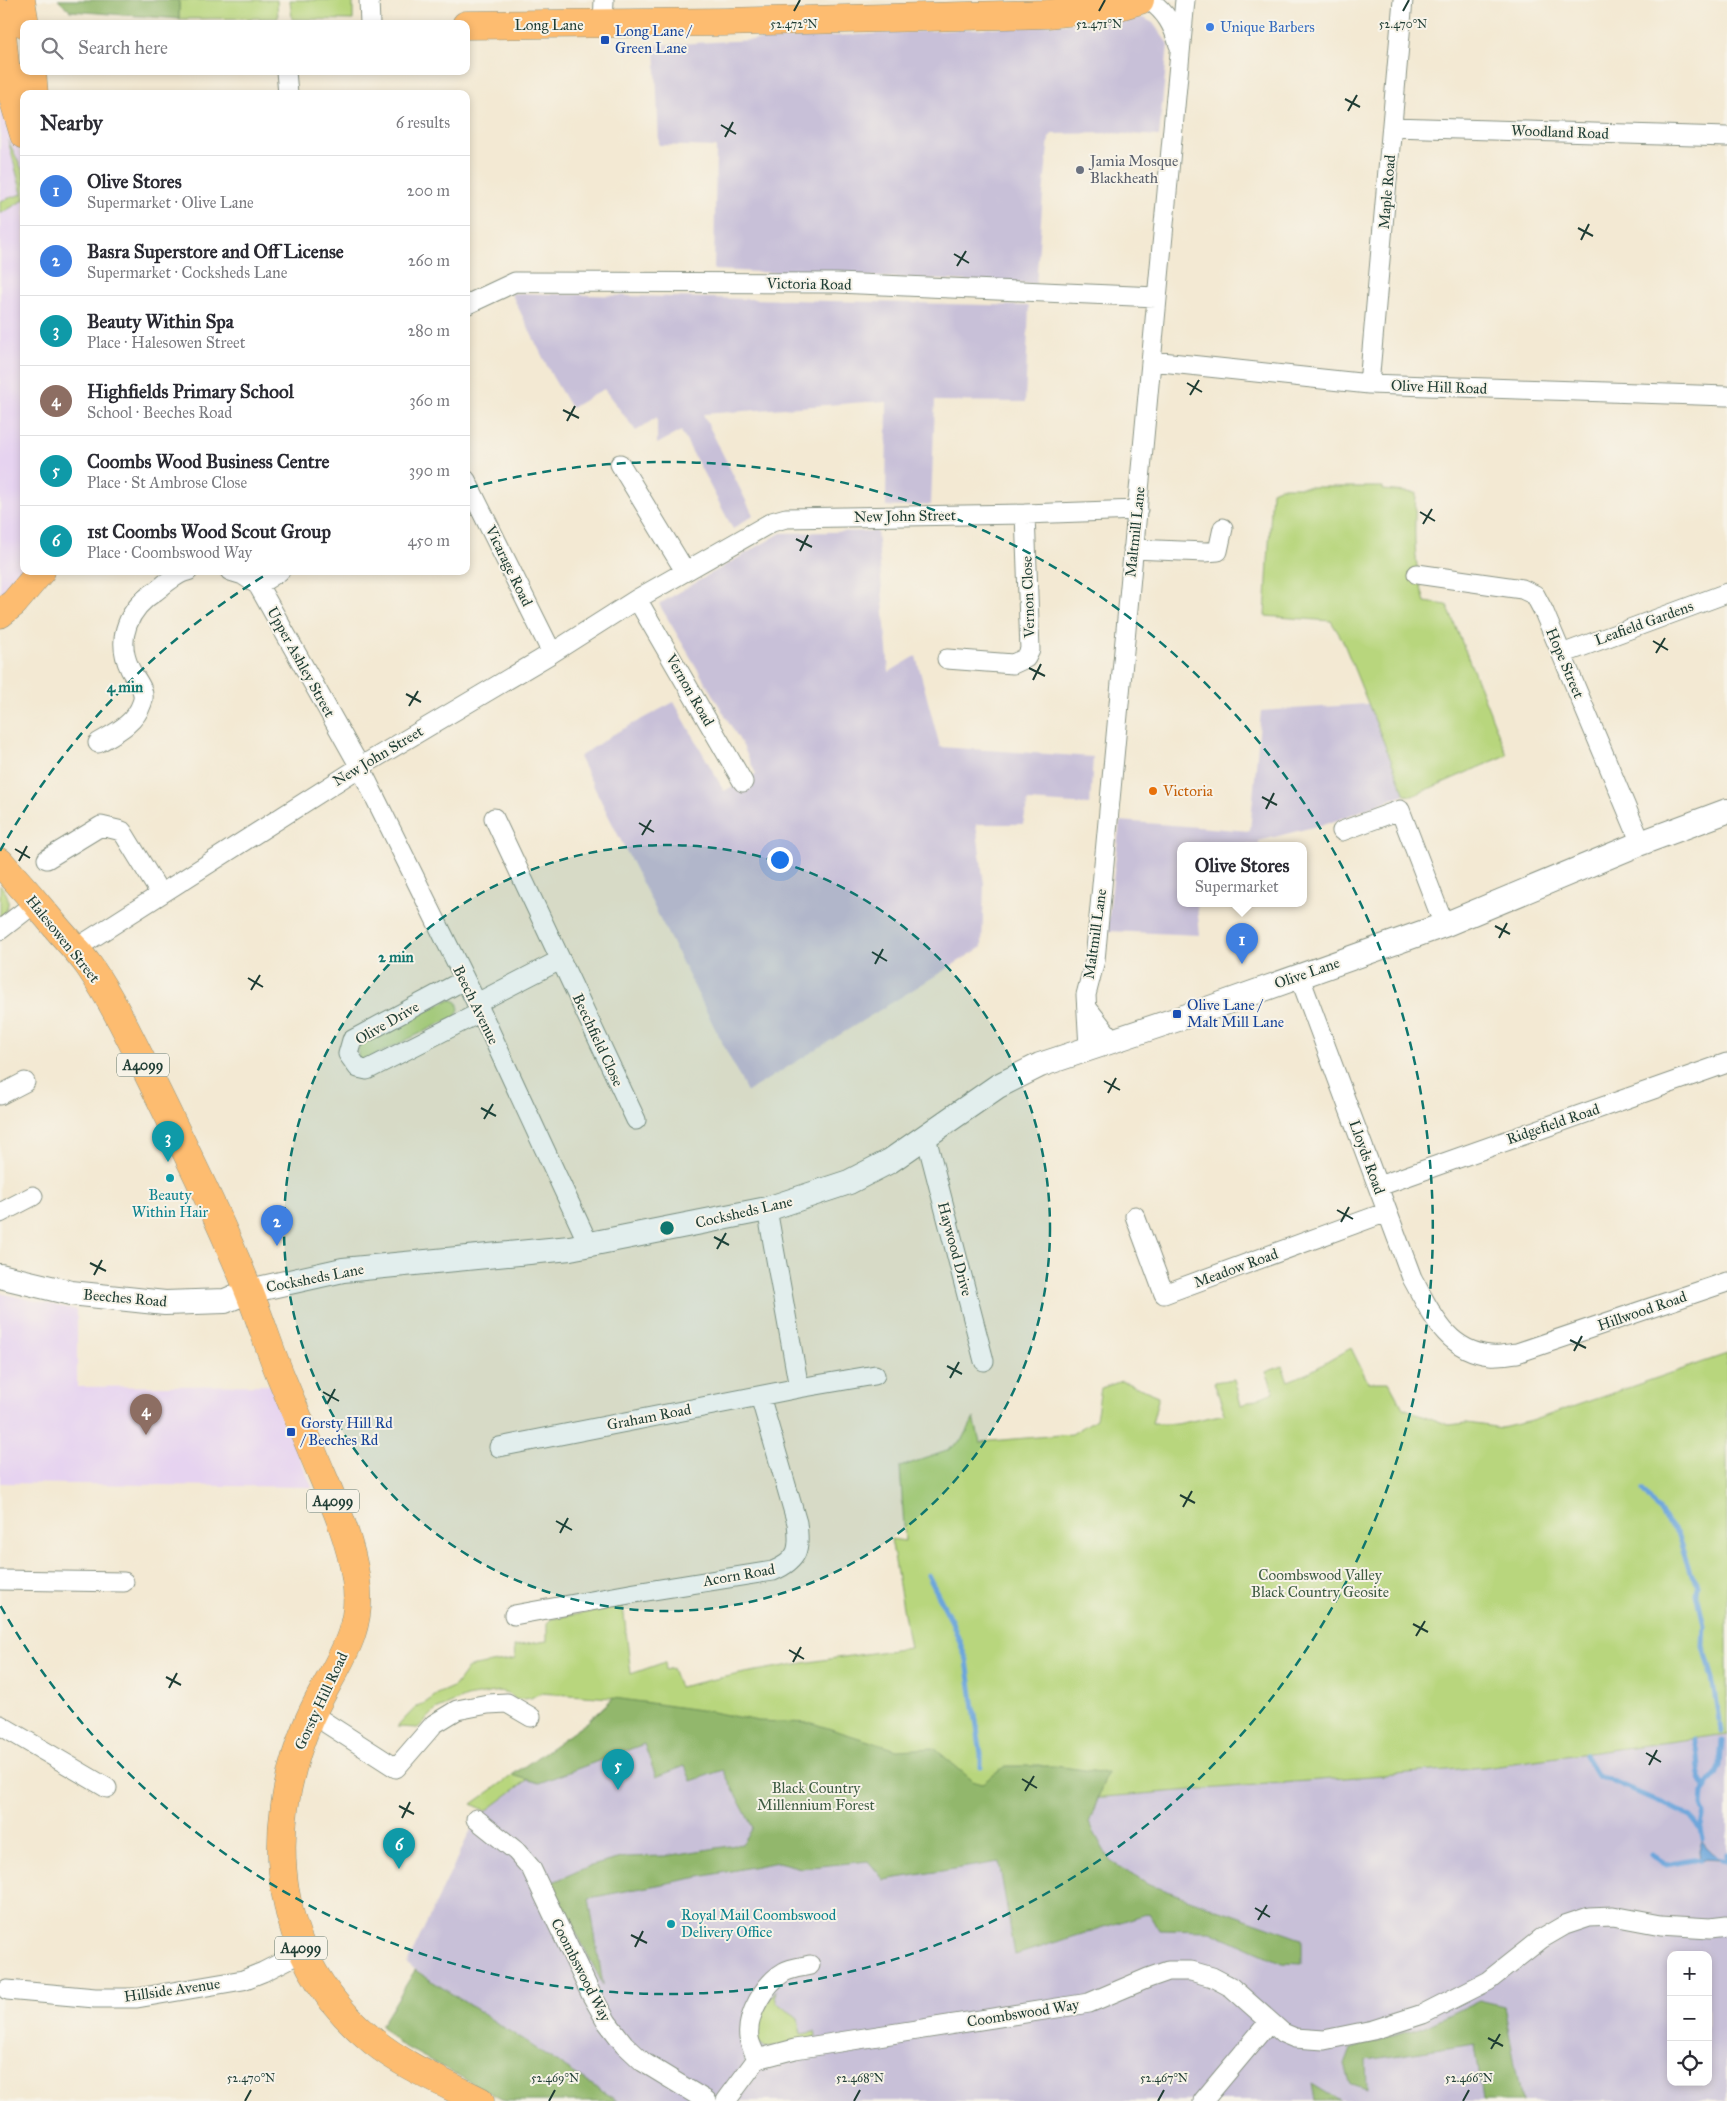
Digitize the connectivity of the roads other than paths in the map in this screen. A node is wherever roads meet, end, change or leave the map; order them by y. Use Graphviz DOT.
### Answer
graph roads {
  1 [pos="21,0"];
  2 [pos="369,0"];
  3 [pos="1140,0"];
  4 [pos="1148,0"];
  5 [pos="1185,0"];
  6 [pos="1402,0"];
  7 [pos="604,12"];
  8 [pos="370,20"];
  9 [pos="10,22"];
  10 [pos="470,25"];
  11 [pos="1181,53"];
  12 [pos="32,75"];
  13 [pos="286,75"];
  14 [pos="34,90"];
  15 [pos="288,90"];
  16 [pos="20,121"];
  17 [pos="1393,127"];
  18 [pos="1727,137"];
  19 [pos="1156,297"];
  20 [pos="470,302"];
  21 [pos="1152,361"];
  22 [pos="1369,384"];
  23 [pos="1727,396"];
  24 [pos="620,464"];
  25 [pos="470,488"];
  26 [pos="1138,510"];
  27 [pos="1025,514"];
  28 [pos="1223,528"];
  29 [pos="1133,549"];
  30 [pos="685,571"];
  31 [pos="1417,574"];
  32 [pos="38,575"];
  33 [pos="180,575"];
  34 [pos="243,575"];
  35 [pos="274,575"];
  36 [pos="258,586"];
  37 [pos="1727,592"];
  38 [pos="637,599"];
  39 [pos="0,614"];
  40 [pos="552,653"];
  41 [pos="1562,654"];
  42 [pos="947,658"];
  43 [pos="98,742"];
  44 [pos="360,767"];
  45 [pos="744,782"];
  46 [pos="1727,811"];
  47 [pos="494,818"];
  48 [pos="1342,831"];
  49 [pos="1641,843"];
  50 [pos="47,859"];
  51 [pos="0,862"];
  52 [pos="160,893"];
  53 [pos="35,903"];
  54 [pos="1444,925"];
  55 [pos="0,930"];
  56 [pos="75,949"];
  57 [pos="560,960"];
  58 [pos="1299,976"];
  59 [pos="464,980"];
  60 [pos="479,1007"];
  61 [pos="1088,1009"];
  62 [pos="1112,1040"];
  63 [pos="1087,1049"];
  64 [pos="1727,1063"];
  65 [pos="25,1082"];
  66 [pos="0,1095"];
  67 [pos="636,1120"];
  68 [pos="926,1137"];
  69 [pos="1378,1186"];
  70 [pos="33,1196"];
  71 [pos="766,1209"];
  72 [pos="1387,1212"];
  73 [pos="0,1213"];
  74 [pos="1135,1216"];
  75 [pos="589,1245"];
  76 [pos="2,1273"];
  77 [pos="1727,1282"];
  78 [pos="249,1291"];
  79 [pos="1446,1333"];
  80 [pos="984,1361"];
  81 [pos="875,1375"];
  82 [pos="799,1388"];
  83 [pos="760,1396"];
  84 [pos="499,1447"];
  85 [pos="0,1580"];
  86 [pos="124,1582"];
  87 [pos="514,1615"];
  88 [pos="312,1714"];
  89 [pos="531,1717"];
  90 [pos="0,1725"];
  91 [pos="107,1788"];
  92 [pos="476,1819"];
  93 [pos="1727,1926"];
  94 [pos="302,1952"];
  95 [pos="810,1965"];
  96 [pos="6,1990"];
  97 [pos="1269,2022"];
  98 [pos="757,2060"];
  99 [pos="480,2101"];
  100 [pos="707,2101"];
  101 [pos="726,2101"];
  102 [pos="1204,2101"];
  1 -- 9 [label="main road"];
  2 -- 8 [label="street"];
  3 -- 7 [label="main road, Long Lane"];
  4 -- 11 [label="street, Maltmill Lane"];
  5 -- 11 [label="street, Maltmill Lane"];
  6 -- 17 [label="street, Maple Road"];
  7 -- 10 [label="main road, Long Lane"];
  9 -- 16 [label="main road"];
  11 -- 19 [label="street, Maltmill Lane"];
  12 -- 14 [label="main road"];
  13 -- 15 [label="street"];
  17 -- 18 [label="street, Woodland Road"];
  17 -- 22 [label="street, Maple Road"];
  19 -- 20 [label="street, Victoria Road"];
  19 -- 21 [label="street, Maltmill Lane"];
  21 -- 22 [label="street, Olive Hill Road"];
  21 -- 26 [label="street, Maltmill Lane"];
  22 -- 23 [label="street, Olive Hill Road"];
  24 -- 30 [label="street"];
  25 -- 40 [label="street, Vicarage Road"];
  26 -- 27 [label="street, New John Street"];
  26 -- 29 [label="street, Maltmill Lane"];
  27 -- 30 [label="street, New John Street"];
  27 -- 42 [label="street, Vernon Close"];
  28 -- 29 [label="street"];
  29 -- 61 [label="street, Maltmill Lane"];
  30 -- 38 [label="street, New John Street"];
  31 -- 41 [label="street, Hope Street"];
  32 -- 39 [label="main road"];
  33 -- 43 [label="street"];
  34 -- 36 [label="street, Upper Ashley Street"];
  35 -- 36 [label="street"];
  36 -- 44 [label="street, Upper Ashley Street"];
  37 -- 41 [label="street, Leafield Gardens"];
  38 -- 40 [label="street, New John Street"];
  38 -- 45 [label="street, Vernon Road"];
  40 -- 44 [label="street, New John Street"];
  41 -- 49 [label="street, Hope Street"];
  44 -- 52 [label="street, New John Street"];
  44 -- 59 [label="street, Beech Avenue"];
  46 -- 49 [label="street, Olive Lane"];
  47 -- 57 [label="street, Beechfield Close"];
  48 -- 54 [label="street"];
  49 -- 54 [label="street, Olive Lane"];
  50 -- 52 [label="street"];
  51 -- 53 [label="main road, Halesowen Street / A4099"];
  52 -- 56 [label="street, New John Street"];
  53 -- 55 [label="street"];
  53 -- 56 [label="main road, Halesowen Street / A4099"];
  54 -- 58 [label="street, Olive Lane"];
  56 -- 78 [label="main road, Halesowen Street / A4099"];
  57 -- 60 [label="street"];
  57 -- 67 [label="street, Beechfield Close"];
  58 -- 62 [label="street, Olive Lane"];
  58 -- 69 [label="street, Lloyds Road"];
  59 -- 60 [label="street, Beech Avenue"];
  59 -- 60 [label="street, Olive Drive"];
  60 -- 75 [label="street, Beech Avenue"];
  61 -- 62 [label="street"];
  61 -- 63 [label="street, Maltmill Lane"];
  62 -- 63 [label="street, Olive Lane"];
  63 -- 68 [label="street, Cocksheds Lane"];
  64 -- 69 [label="street, Ridgefield Road"];
  65 -- 66 [label="street"];
  68 -- 71 [label="street, Cocksheds Lane"];
  68 -- 80 [label="street, Haywood Drive"];
  69 -- 72 [label="street, Lloyds Road"];
  70 -- 73 [label="street"];
  71 -- 75 [label="street, Cocksheds Lane"];
  71 -- 82 [label="street"];
  72 -- 74 [label="street, Meadow Road"];
  72 -- 79 [label="street, Lloyds Road"];
  75 -- 78 [label="street, Cocksheds Lane"];
  76 -- 78 [label="street, Beeches Road"];
  77 -- 79 [label="street, Hillwood Road"];
  78 -- 88 [label="main road, Gorsty Hill Road / A4099"];
  81 -- 82 [label="street, Graham Road"];
  82 -- 83 [label="street, Graham Road"];
  83 -- 84 [label="street, Graham Road"];
  83 -- 87 [label="street, Acorn Road"];
  85 -- 86 [label="street"];
  88 -- 89 [label="street"];
  88 -- 94 [label="main road, Gorsty Hill Road / A4099"];
  90 -- 91 [label="street"];
  92 -- 100 [label="street, Coombswood Way"];
  93 -- 97 [label="street, Coombswood Way"];
  94 -- 96 [label="street, Hillside Avenue"];
  94 -- 99 [label="main road, Gorsty Hill Road / A4099"];
  95 -- 98 [label="street"];
  97 -- 98 [label="street, Coombswood Way"];
  97 -- 102 [label="street"];
  98 -- 101 [label="street"];
}
